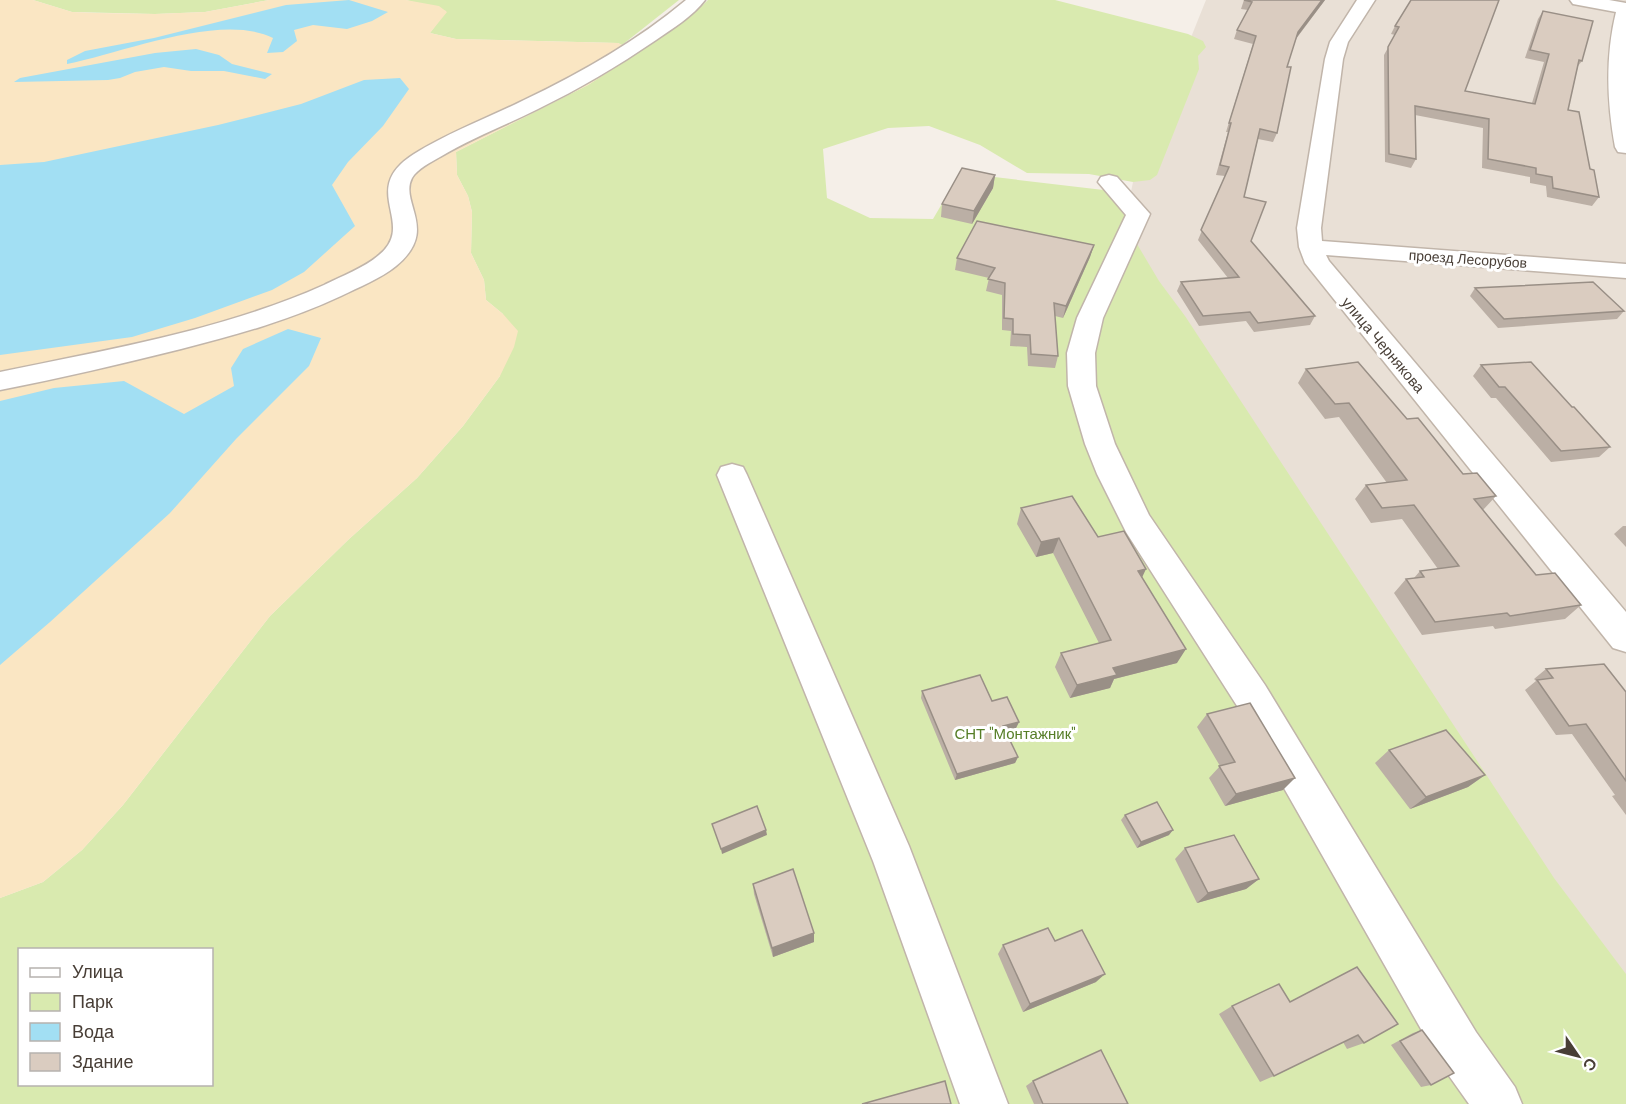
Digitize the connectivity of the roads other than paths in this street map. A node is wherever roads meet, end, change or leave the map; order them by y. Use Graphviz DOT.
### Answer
graph roads {
  1 [pos="696,0"];
  2 [pos="1366,0"];
  3 [pos="1579,0"];
  4 [pos="1626,8"];
  5 [pos="1626,147"];
  6 [pos="1109,182"];
  7 [pos="1311,247"];
  8 [pos="1626,270"];
  9 [pos="0,381"];
  10 [pos="732,475"];
  11 [pos="1626,637"];
  12 [pos="984,1104"];
  13 [pos="1498,1104"];
  1 -- 9 [label="street"];
  2 -- 7 [label="street, улица Чернякова"];
  3 -- 4 [label="street"];
  4 -- 5 [label="street"];
  6 -- 13 [label="street"];
  7 -- 8 [label="street, проезд Лесорубов"];
  7 -- 11 [label="street, улица Чернякова"];
  10 -- 12 [label="street"];
}
